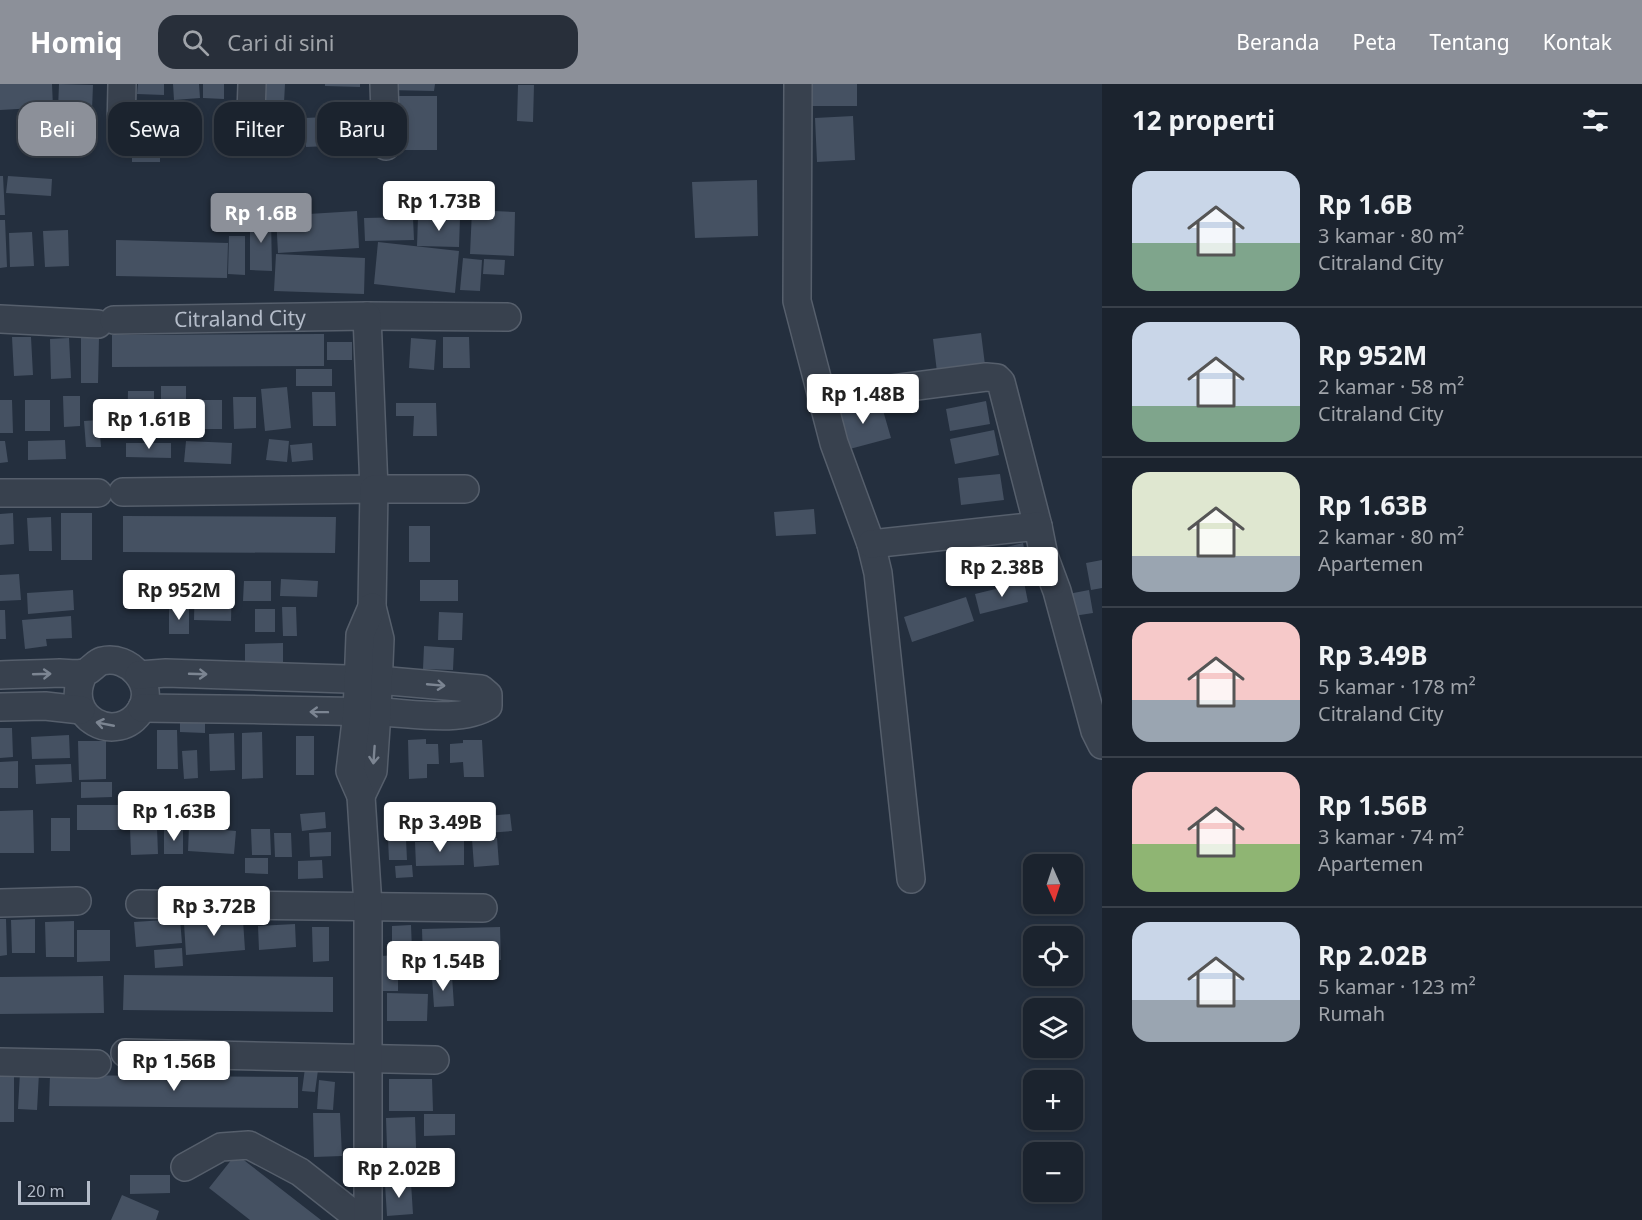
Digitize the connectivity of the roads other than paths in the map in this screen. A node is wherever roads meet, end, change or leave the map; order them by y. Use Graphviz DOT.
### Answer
graph roads {
  1 [pos="122,84"];
  2 [pos="252,84"];
  3 [pos="384,84"];
  4 [pos="798,84"];
  5 [pos="122,102"];
  6 [pos="251,102"];
  7 [pos="385,102"];
  8 [pos="367,316"];
  9 [pos="507,317"];
  10 [pos="0,319"];
  11 [pos="823,399"];
  12 [pos="374,489"];
  13 [pos="465,489"];
  14 [pos="0,493"];
  15 [pos="1038,526"];
  16 [pos="871,544"];
  17 [pos="84,673"];
  18 [pos="0,675"];
  19 [pos="139,675"];
  20 [pos="368,680"];
  21 [pos="0,708"];
  22 [pos="142,708"];
  23 [pos="81,710"];
  24 [pos="367,712"];
  25 [pos="1102,745"];
  26 [pos="911,879"];
  27 [pos="77,901"];
  28 [pos="0,903"];
  29 [pos="140,904"];
  30 [pos="368,906"];
  31 [pos="483,908"];
  32 [pos="125,1053"];
  33 [pos="368,1059"];
  34 [pos="435,1060"];
  35 [pos="0,1062"];
  36 [pos="97,1064"];
  37 [pos="185,1167"];
  38 [pos="361,1220"];
  39 [pos="368,1220"];
  1 -- 5 [label="street"];
  2 -- 6 [label="street"];
  3 -- 7 [label="street"];
  4 -- 11 [label="street"];
  8 -- 9 [label="street, Citraland City"];
  8 -- 10 [label="street, Citraland City"];
  8 -- 12 [label="street"];
  11 -- 15 [label="street"];
  11 -- 16 [label="street"];
  12 -- 13 [label="street"];
  12 -- 14 [label="street"];
  12 -- 20 [label="street"];
  15 -- 16 [label="street"];
  15 -- 25 [label="street"];
  16 -- 26 [label="street"];
  18 -- 17 [label="street, one-way"];
  17 -- 19 [label="street"];
  17 -- 23 [label="street"];
  19 -- 20 [label="street, one-way"];
  19 -- 22 [label="street"];
  20 -- 24 [label="street"];
  20 -- 24 [label="street, one-way"];
  21 -- 23 [label="street"];
  22 -- 23 [label="street, one-way"];
  24 -- 22 [label="street, one-way"];
  24 -- 30 [label="street"];
  27 -- 28 [label="street"];
  29 -- 30 [label="street"];
  30 -- 31 [label="street"];
  30 -- 33 [label="street"];
  32 -- 33 [label="street"];
  33 -- 34 [label="street"];
  33 -- 39 [label="street"];
  35 -- 36 [label="street"];
  37 -- 38 [label="street"];
}
